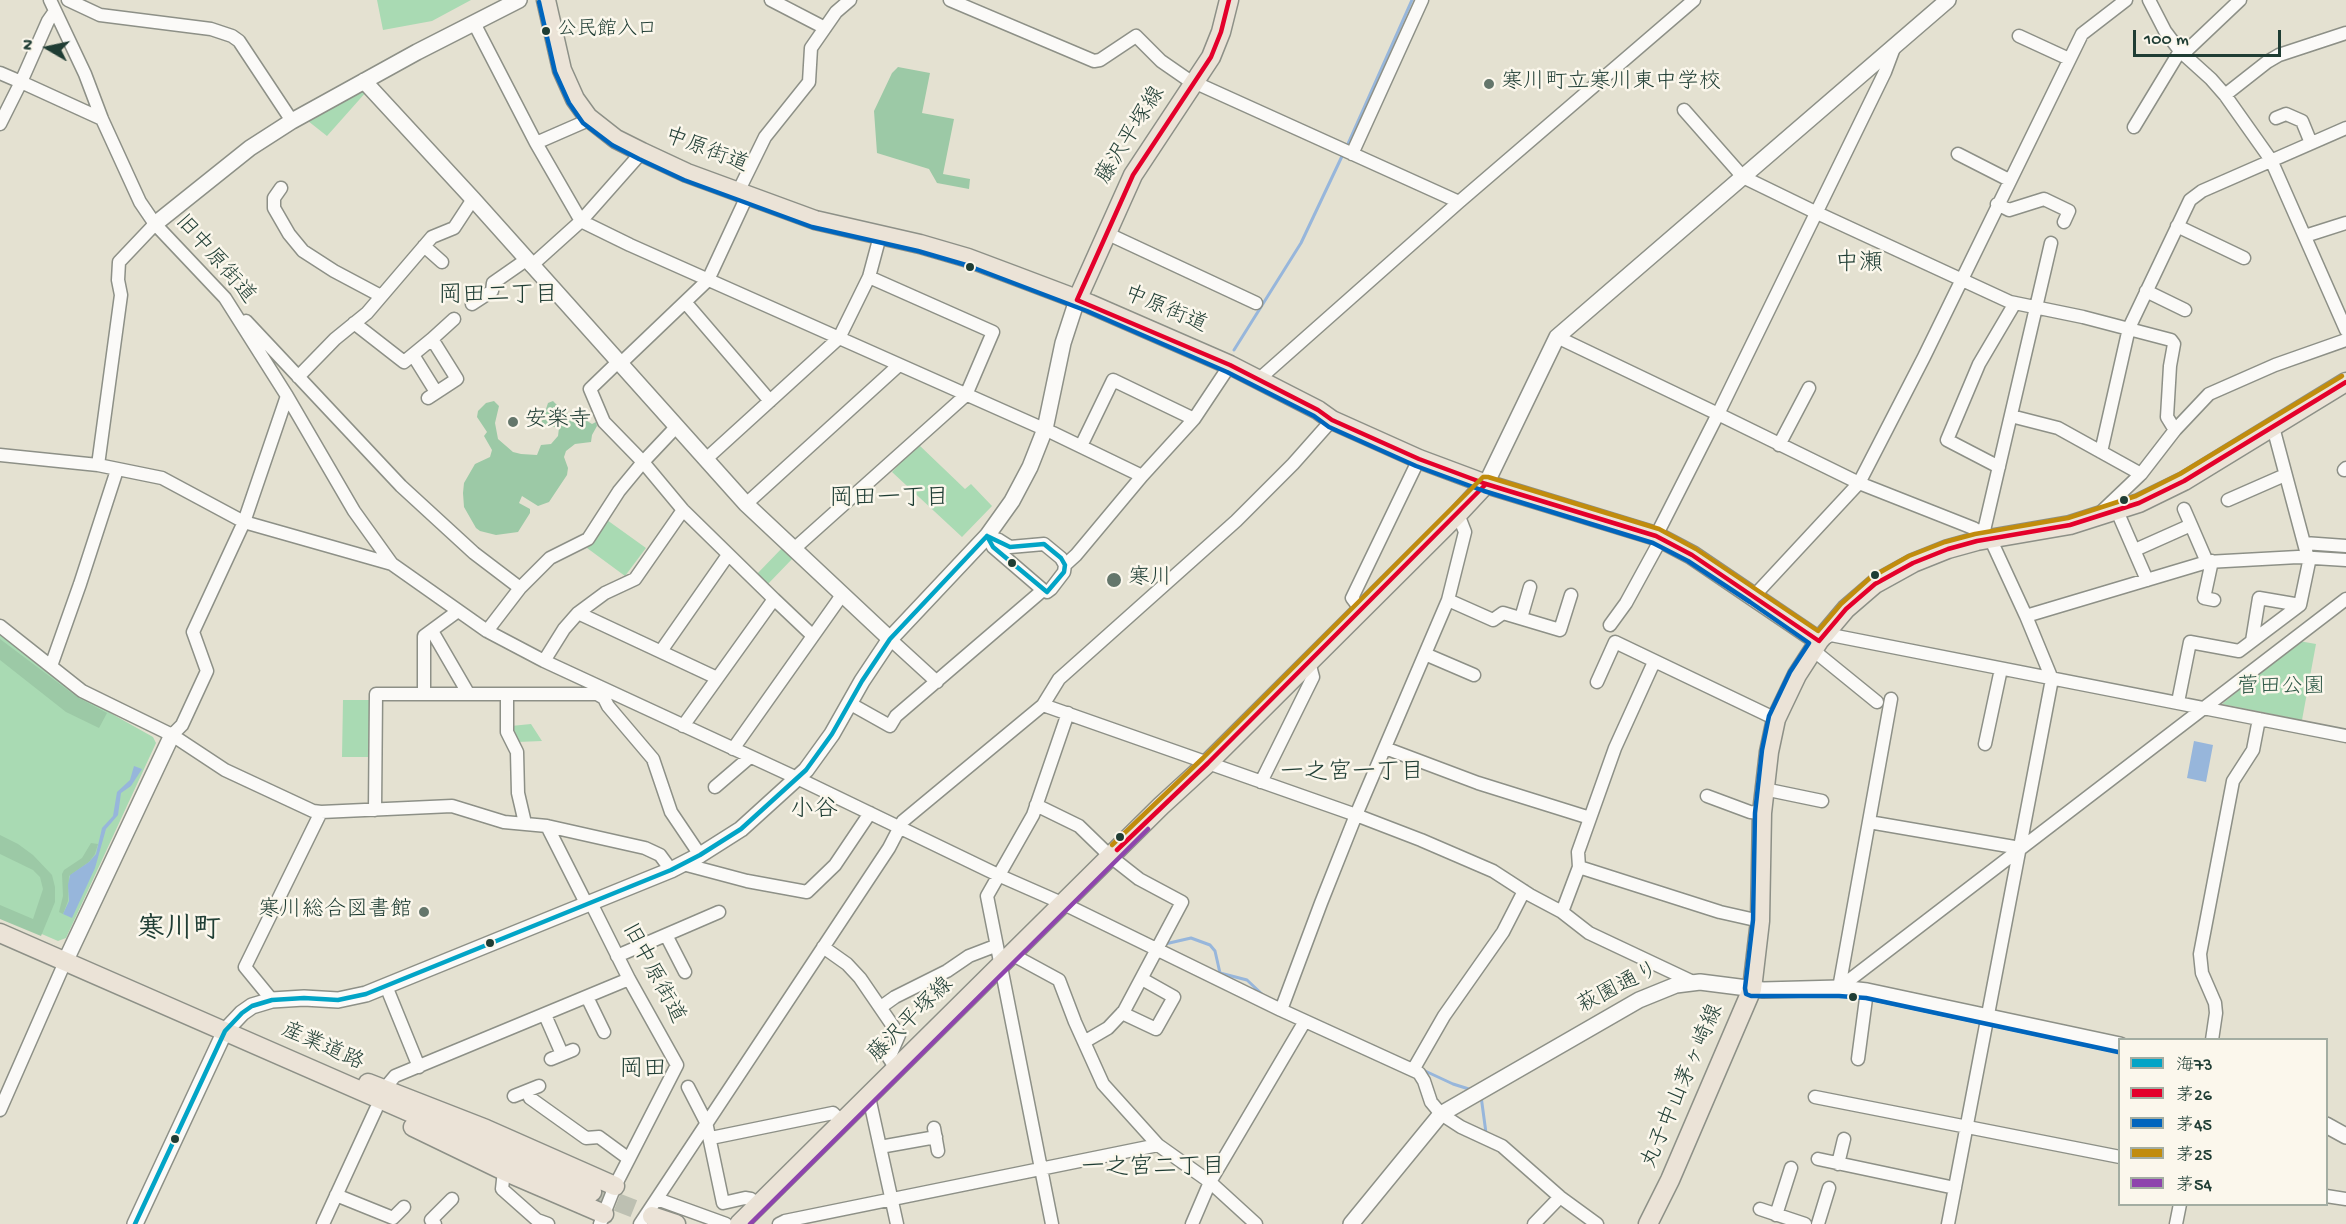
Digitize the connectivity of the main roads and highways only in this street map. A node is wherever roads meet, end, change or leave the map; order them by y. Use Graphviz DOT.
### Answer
graph roads {
  1 [pos="546,0"];
  2 [pos="1229,0"];
  3 [pos="1077,300"];
  4 [pos="2346,382"];
  5 [pos="1486,484"];
  6 [pos="1816,646"];
  7 [pos="0,933"];
  8 [pos="294,1062"];
  9 [pos="330,1078"];
  10 [pos="615,1186"];
  11 [pos="592,1192"];
  12 [pos="650,1213"];
  13 [pos="602,1219"];
  14 [pos="676,1224"];
  15 [pos="739,1224"];
  16 [pos="1648,1224"];
  1 -- 3 [label="main road, 中原街道"];
  2 -- 3 [label="main road, 藤沢平塚線"];
  3 -- 5 [label="main road, 中原街道"];
  4 -- 6 [label="main road, 丸子中山茅ヶ崎線"];
  5 -- 6 [label="main road, 中原街道"];
  5 -- 15 [label="main road, 藤沢平塚線"];
  6 -- 16 [label="main road, 丸子中山茅ヶ崎線"];
  7 -- 8 [label="main road, 産業道路"];
  8 -- 9 [label="main road, 産業道路"];
  8 -- 10 [label="main road"];
  9 -- 11 [label="main road, 産業道路"];
  9 -- 13 [label="main road"];
  12 -- 14 [label="main road"];
}
